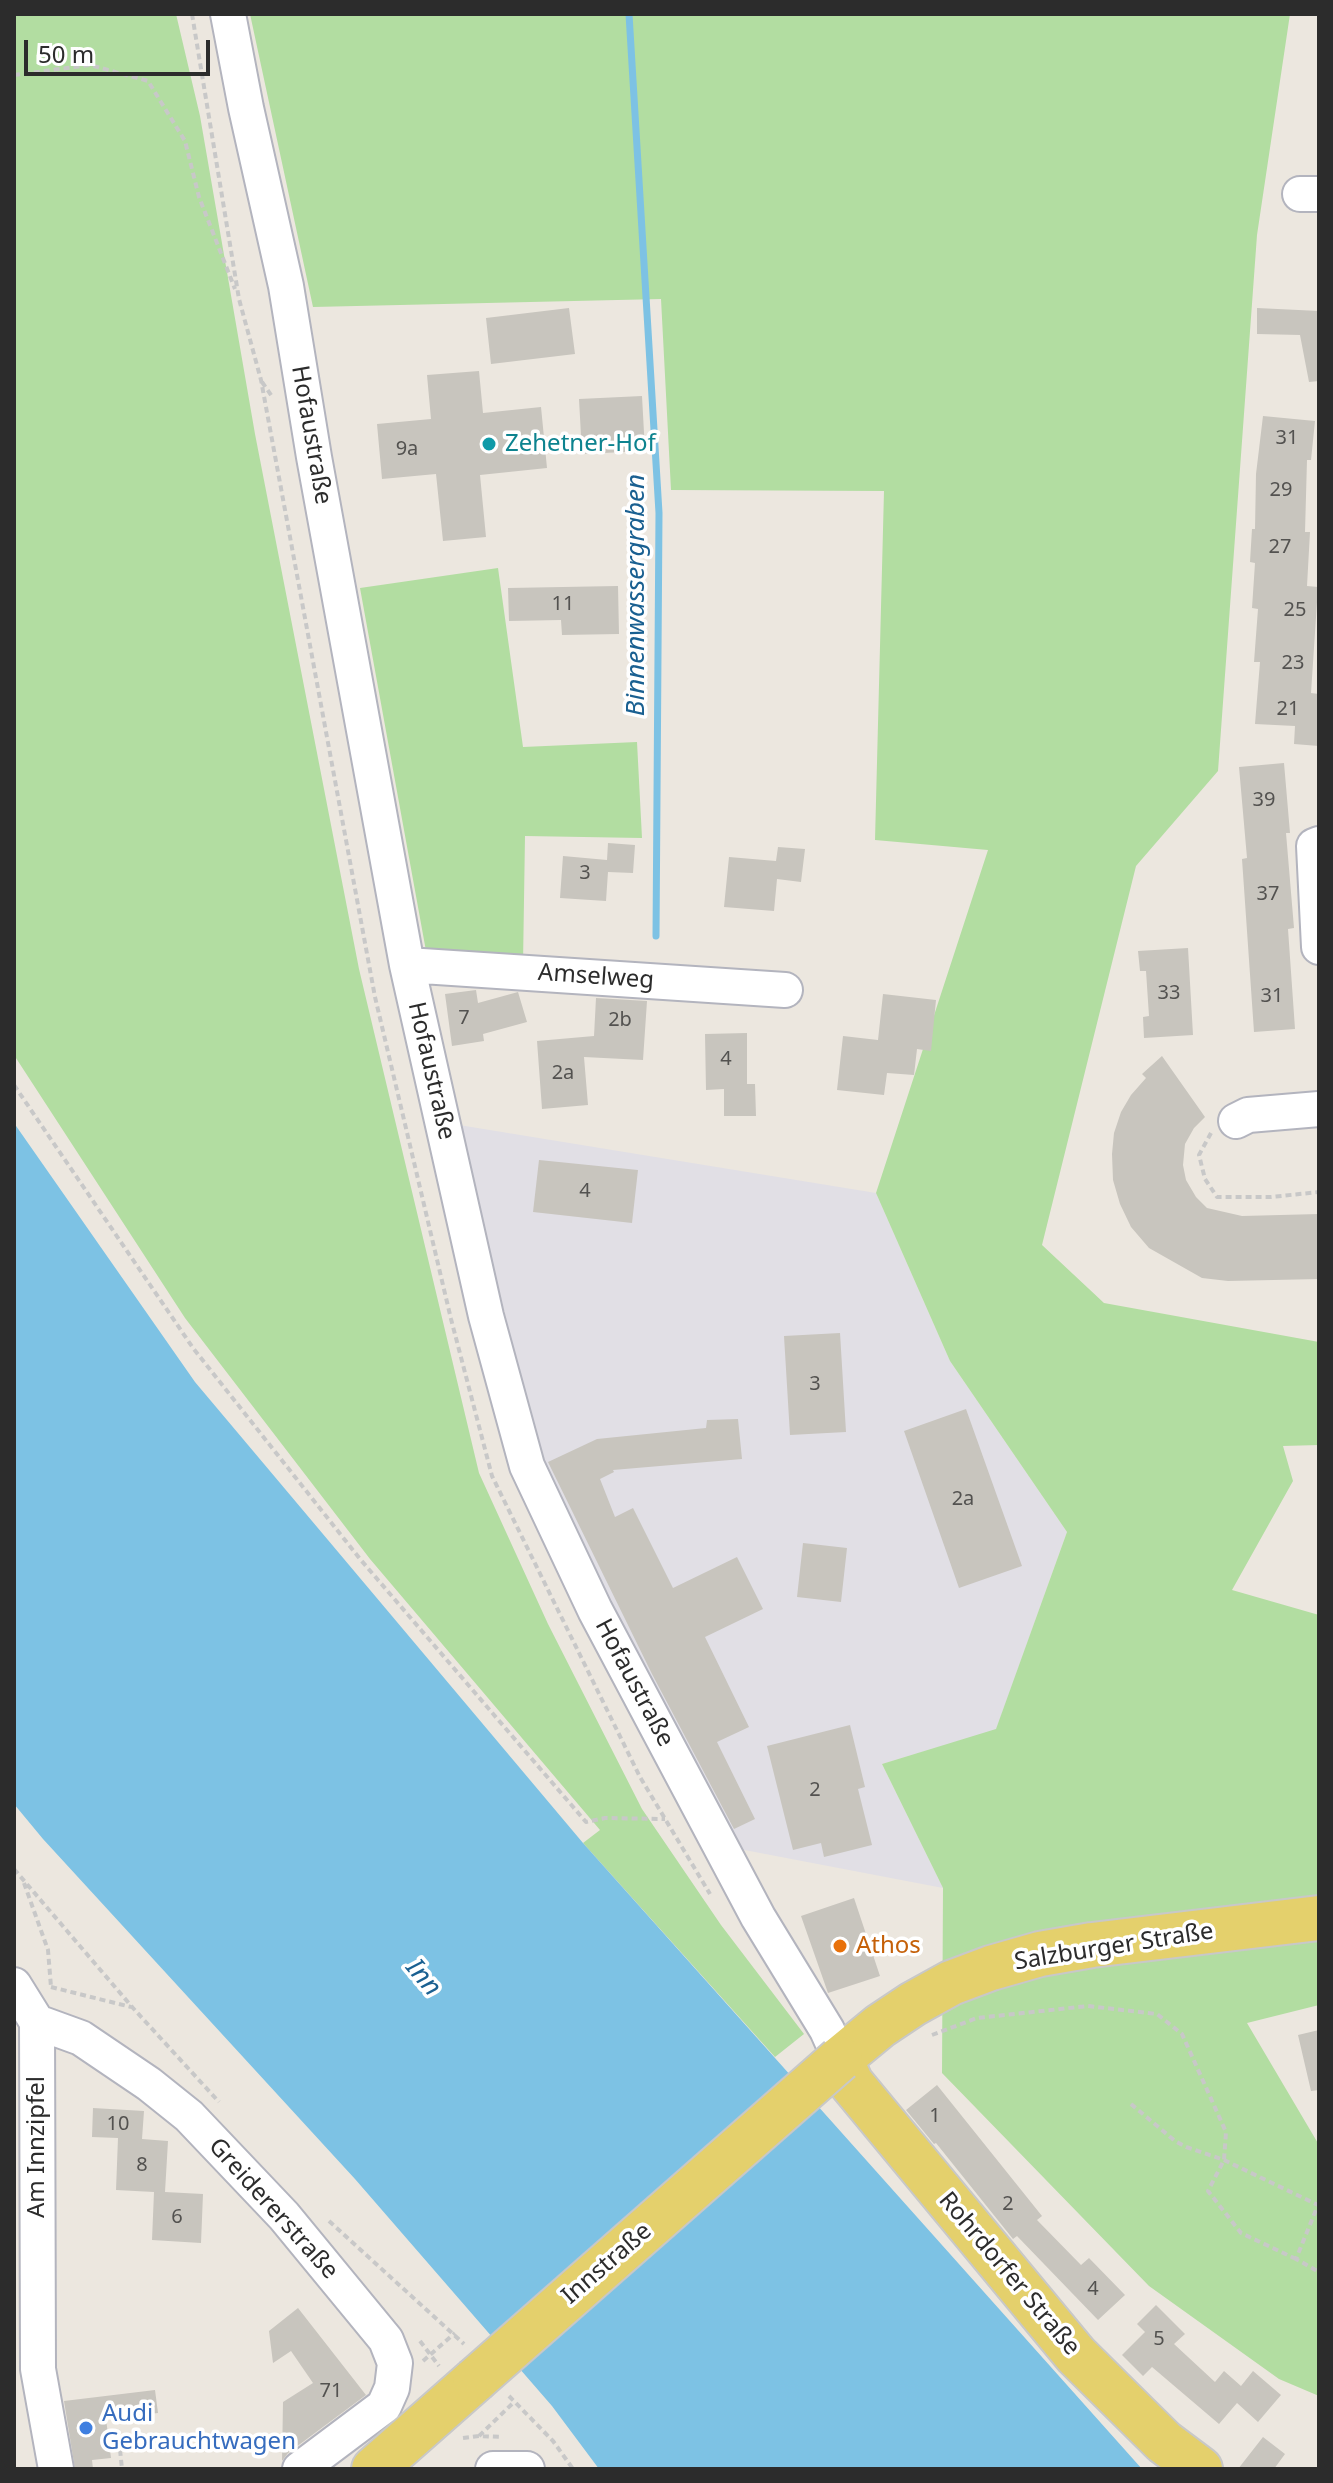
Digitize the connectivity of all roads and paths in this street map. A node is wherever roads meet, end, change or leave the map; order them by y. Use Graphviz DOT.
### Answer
graph roads {
  1 [pos="228,14"];
  2 [pos="14,75"];
  3 [pos="239,299"];
  4 [pos="1319,844"];
  5 [pos="1319,947"];
  6 [pos="407,965"];
  7 [pos="785,990"];
  8 [pos="14,1085"];
  9 [pos="1319,1109"];
  10 [pos="1236,1121"];
  11 [pos="1319,1192"];
  12 [pos="665,1819"];
  13 [pos="14,1869"];
  14 [pos="24,1881"];
  15 [pos="1319,1918"];
  16 [pos="14,1985"];
  17 [pos="51,1987"];
  18 [pos="133,2008"];
  19 [pos="37,2022"];
  20 [pos="919,2040"];
  21 [pos="840,2059"];
  22 [pos="1131,2104"];
  23 [pos="226,2109"];
  24 [pos="1224,2160"];
  25 [pos="1319,2204"];
  26 [pos="329,2221"];
  27 [pos="1296,2259"];
  28 [pos="26,2262"];
  29 [pos="1319,2272"];
  30 [pos="430,2354"];
  31 [pos="514,2402"];
  32 [pos="118,2430"];
  33 [pos="479,2436"];
  34 [pos="508,2438"];
  35 [pos="456,2439"];
  36 [pos="532,2454"];
  37 [pos="56,2469"];
  38 [pos="122,2469"];
  39 [pos="300,2469"];
  40 [pos="374,2469"];
  41 [pos="493,2469"];
  42 [pos="573,2469"];
  43 [pos="1200,2469"];
  1 -- 6 [label="street, Hofaustraße"];
  2 -- 3 [label="path"];
  4 -- 5 [label="street"];
  6 -- 7 [label="street, Amselweg"];
  6 -- 21 [label="street, Hofaustraße"];
  8 -- 12 [label="path"];
  9 -- 10 [label="street"];
  10 -- 11 [label="path"];
  13 -- 14 [label="path"];
  14 -- 17 [label="path"];
  14 -- 18 [label="path"];
  15 -- 21 [label="main road, Salzburger Straße"];
  16 -- 19 [label="street"];
  17 -- 18 [label="path"];
  17 -- 19 [label="path"];
  18 -- 23 [label="path"];
  19 -- 28 [label="street, Am Innzipfel"];
  19 -- 39 [label="street, Greidererstraße"];
  20 -- 24 [label="path"];
  21 -- 40 [label="main road, Innstraße, bridge"];
  21 -- 43 [label="main road, Rohrdorfer Straße"];
  22 -- 24 [label="path"];
  24 -- 25 [label="path"];
  24 -- 27 [label="path"];
  25 -- 27 [label="path"];
  26 -- 30 [label="path"];
  27 -- 29 [label="path"];
  28 -- 37 [label="street, Am Innzipfel"];
  31 -- 33 [label="path"];
  32 -- 38 [label="path"];
  33 -- 34 [label="path"];
  33 -- 35 [label="path"];
  36 -- 41 [label="street"];
  36 -- 42 [label="path"];
}
